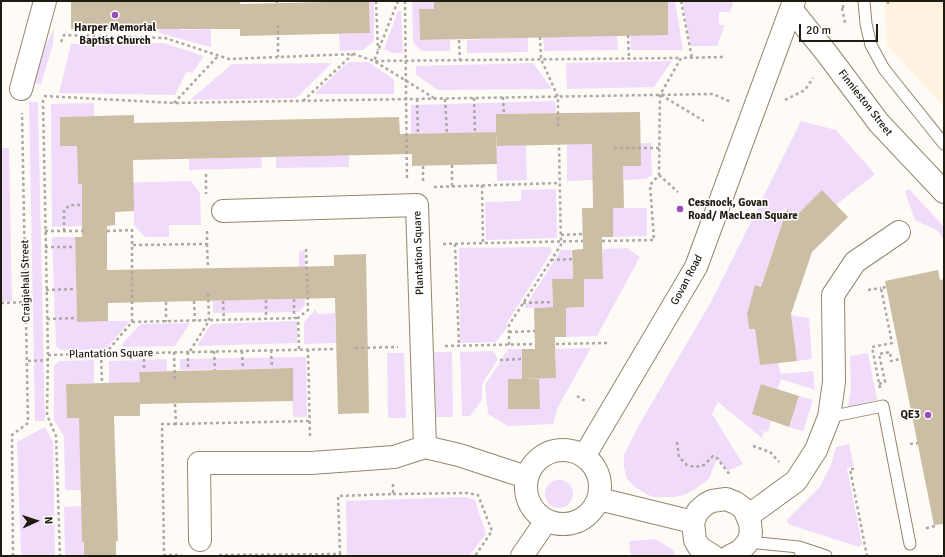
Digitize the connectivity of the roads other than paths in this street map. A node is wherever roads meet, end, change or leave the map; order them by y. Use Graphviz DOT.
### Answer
graph roads {
  1 [pos="46,1"];
  2 [pos="864,1"];
  3 [pos="793,6"];
  4 [pos="21,89"];
  5 [pos="944,144"];
  6 [pos="944,192"];
  7 [pos="214,204"];
  8 [pos="899,232"];
  9 [pos="830,417"];
  10 [pos="425,447"];
  11 [pos="585,455"];
  12 [pos="526,477"];
  13 [pos="599,499"];
  14 [pos="748,516"];
  15 [pos="546,521"];
  16 [pos="693,522"];
  17 [pos="200,540"];
  18 [pos="748,542"];
  19 [pos="910,544"];
  20 [pos="800,552"];
  21 [pos="522,556"];
  22 [pos="713,556"];
  23 [pos="730,556"];
  24 [pos="826,556"];
  1 -- 4 [label="street"];
  2 -- 5 [label="lane"];
  3 -- 6 [label="street, Finnieston Street"];
  3 -- 11 [label="street, Govan Road"];
  7 -- 10 [label="street, Plantation Square"];
  8 -- 9 [label="street"];
  9 -- 14 [label="street"];
  9 -- 19 [label="lane"];
  10 -- 12 [label="street"];
  10 -- 17 [label="street"];
  11 -- 12 [label="street"];
  11 -- 13 [label="street"];
  12 -- 15 [label="street"];
  13 -- 15 [label="street"];
  13 -- 16 [label="street"];
  14 -- 16 [label="street"];
  14 -- 18 [label="street"];
  15 -- 21 [label="street"];
  16 -- 22 [label="street"];
  18 -- 20 [label="lane"];
  18 -- 23 [label="street"];
  20 -- 24 [label="lane"];
}
